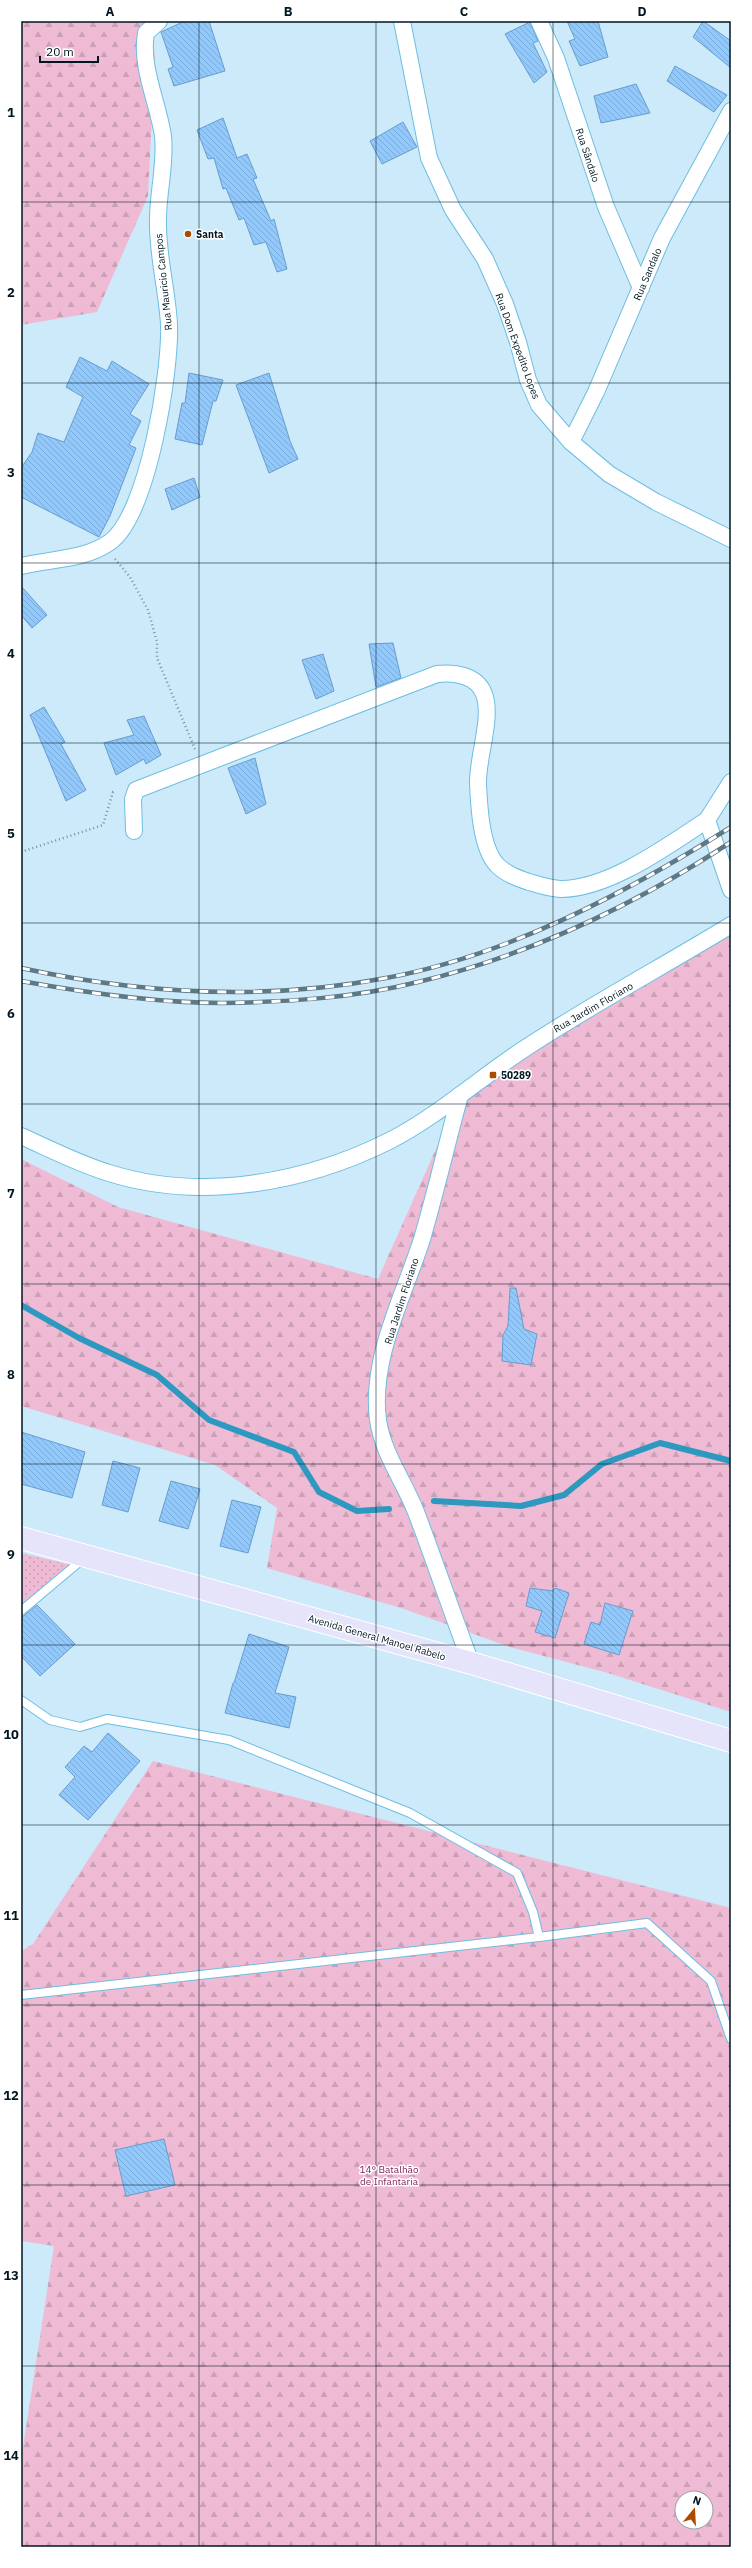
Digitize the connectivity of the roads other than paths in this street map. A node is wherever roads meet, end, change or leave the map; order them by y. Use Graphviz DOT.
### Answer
graph roads {
  1 [pos="159,21"];
  2 [pos="402,21"];
  3 [pos="539,21"];
  4 [pos="731,111"];
  5 [pos="641,288"];
  6 [pos="571,442"];
  7 [pos="731,540"];
  8 [pos="21,566"];
  9 [pos="731,782"];
  10 [pos="707,820"];
  11 [pos="134,831"];
  12 [pos="731,890"];
  13 [pos="731,925"];
  14 [pos="460,1095"];
  15 [pos="21,1136"];
  16 [pos="21,1538"];
  17 [pos="87,1555"];
  18 [pos="21,1611"];
  19 [pos="470,1663"];
  20 [pos="21,1700"];
  21 [pos="731,1741"];
  22 [pos="539,1938"];
  23 [pos="21,1996"];
  24 [pos="731,2039"];
  1 -- 8 [label="street, Rua Mauricio Campos"];
  2 -- 6 [label="street, Rua Dom Expedito Lopes"];
  3 -- 5 [label="street, Rua Sândalo"];
  4 -- 5 [label="street, Rua Sandalo"];
  5 -- 6 [label="street, Rua Sandalo"];
  6 -- 7 [label="street, Rua Dom Expedito Lopes"];
  9 -- 10 [label="street"];
  10 -- 11 [label="street"];
  10 -- 12 [label="street"];
  13 -- 14 [label="street, Rua Jardim Floriano"];
  14 -- 15 [label="street, Rua Jardim Floriano"];
  14 -- 19 [label="street, Rua Jardim Floriano"];
  16 -- 17 [label="main road, Avenida General Manoel Rabelo"];
  17 -- 18 [label="lane"];
  17 -- 19 [label="main road, Avenida General Manoel Rabelo"];
  19 -- 21 [label="main road, Avenida General Manoel Rabelo"];
  20 -- 22 [label="lane"];
  22 -- 23 [label="lane"];
  22 -- 24 [label="lane"];
}
